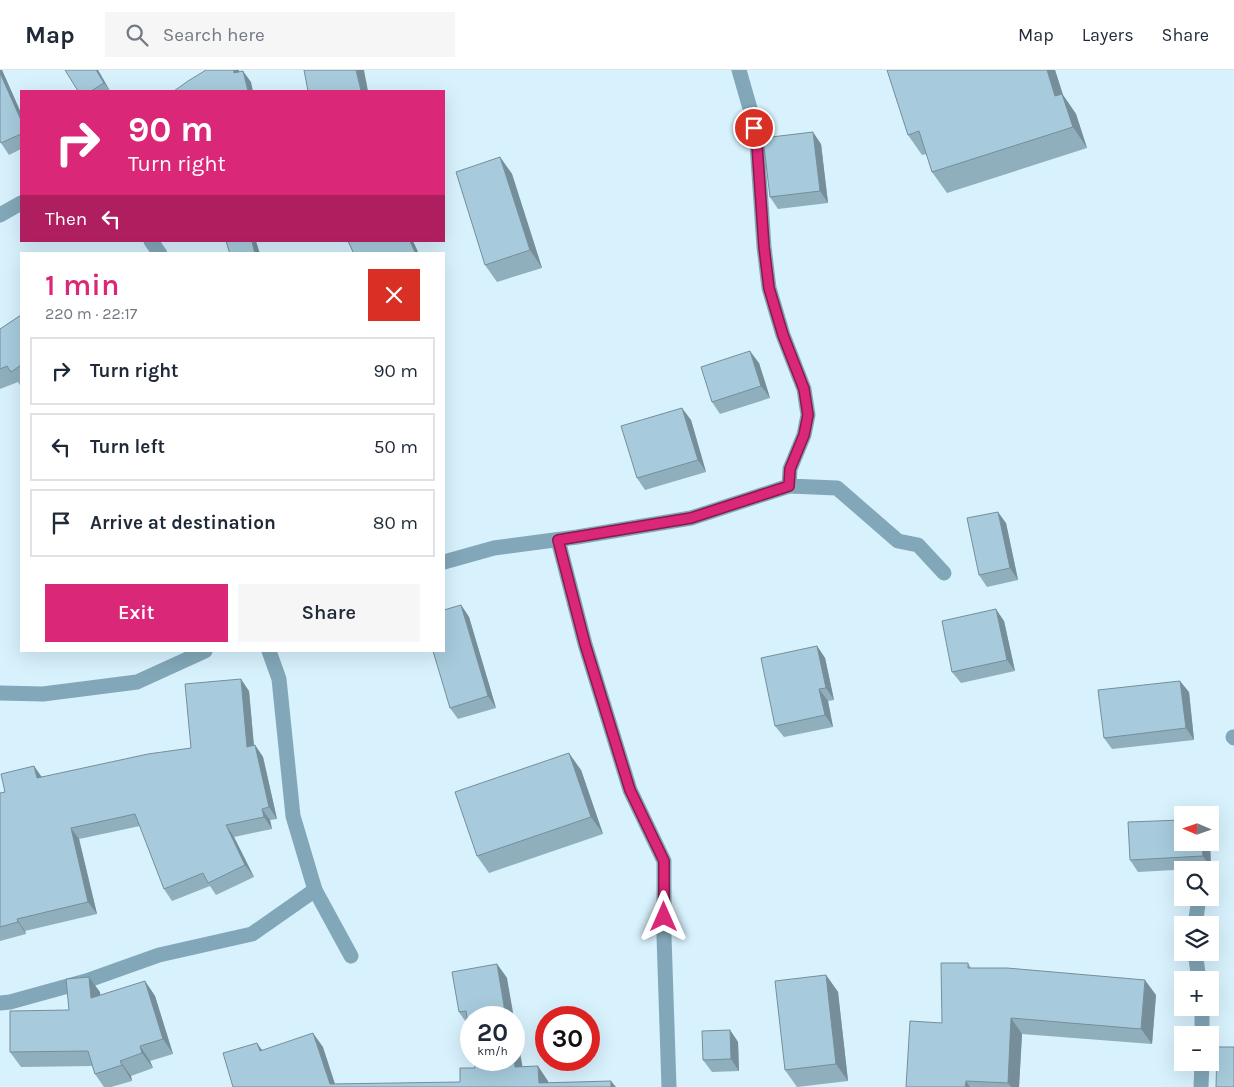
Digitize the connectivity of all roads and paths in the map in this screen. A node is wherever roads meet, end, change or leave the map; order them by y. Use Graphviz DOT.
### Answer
graph roads {
  1 [pos="738,70"];
  2 [pos="20,204"];
  3 [pos="0,216"];
  4 [pos="789,486"];
  5 [pos="558,540"];
  6 [pos="445,562"];
  7 [pos="944,573"];
  8 [pos="203,652"];
  9 [pos="269,652"];
  10 [pos="0,693"];
  11 [pos="315,890"];
  12 [pos="351,956"];
  13 [pos="0,1003"];
  14 [pos="1202,1071"];
  15 [pos="669,1087"];
  16 [pos="1202,1087"];
  1 -- 4 [label="street"];
  2 -- 3 [label="street"];
  4 -- 5 [label="street"];
  4 -- 7 [label="street"];
  5 -- 6 [label="street"];
  5 -- 15 [label="street"];
  8 -- 10 [label="street"];
  9 -- 11 [label="street"];
  11 -- 12 [label="street"];
  11 -- 13 [label="street"];
  14 -- 16 [label="street"];
}
